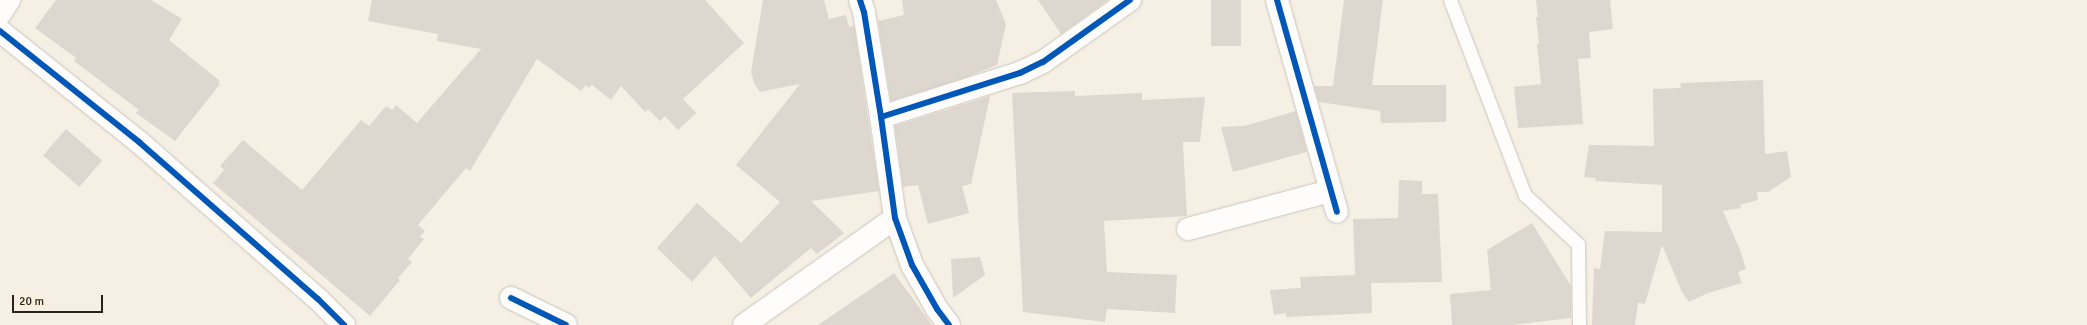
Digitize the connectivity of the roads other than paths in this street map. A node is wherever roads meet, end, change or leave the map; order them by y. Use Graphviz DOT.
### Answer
graph roads {
  1 [pos="9,0"];
  2 [pos="860,0"];
  3 [pos="1130,0"];
  4 [pos="1277,0"];
  5 [pos="1450,0"];
  6 [pos="0,14"];
  7 [pos="0,31"];
  8 [pos="881,117"];
  9 [pos="1330,191"];
  10 [pos="1337,212"];
  11 [pos="895,218"];
  12 [pos="1188,229"];
  13 [pos="511,298"];
  14 [pos="344,325"];
  15 [pos="566,325"];
  16 [pos="744,325"];
  17 [pos="949,325"];
  18 [pos="1579,325"];
  1 -- 6 [label="street"];
  2 -- 8 [label="street"];
  3 -- 8 [label="street"];
  4 -- 9 [label="street"];
  5 -- 18 [label="lane"];
  7 -- 14 [label="street"];
  8 -- 11 [label="street"];
  9 -- 10 [label="street"];
  9 -- 12 [label="street"];
  11 -- 16 [label="street"];
  11 -- 17 [label="street"];
  13 -- 15 [label="street"];
}
